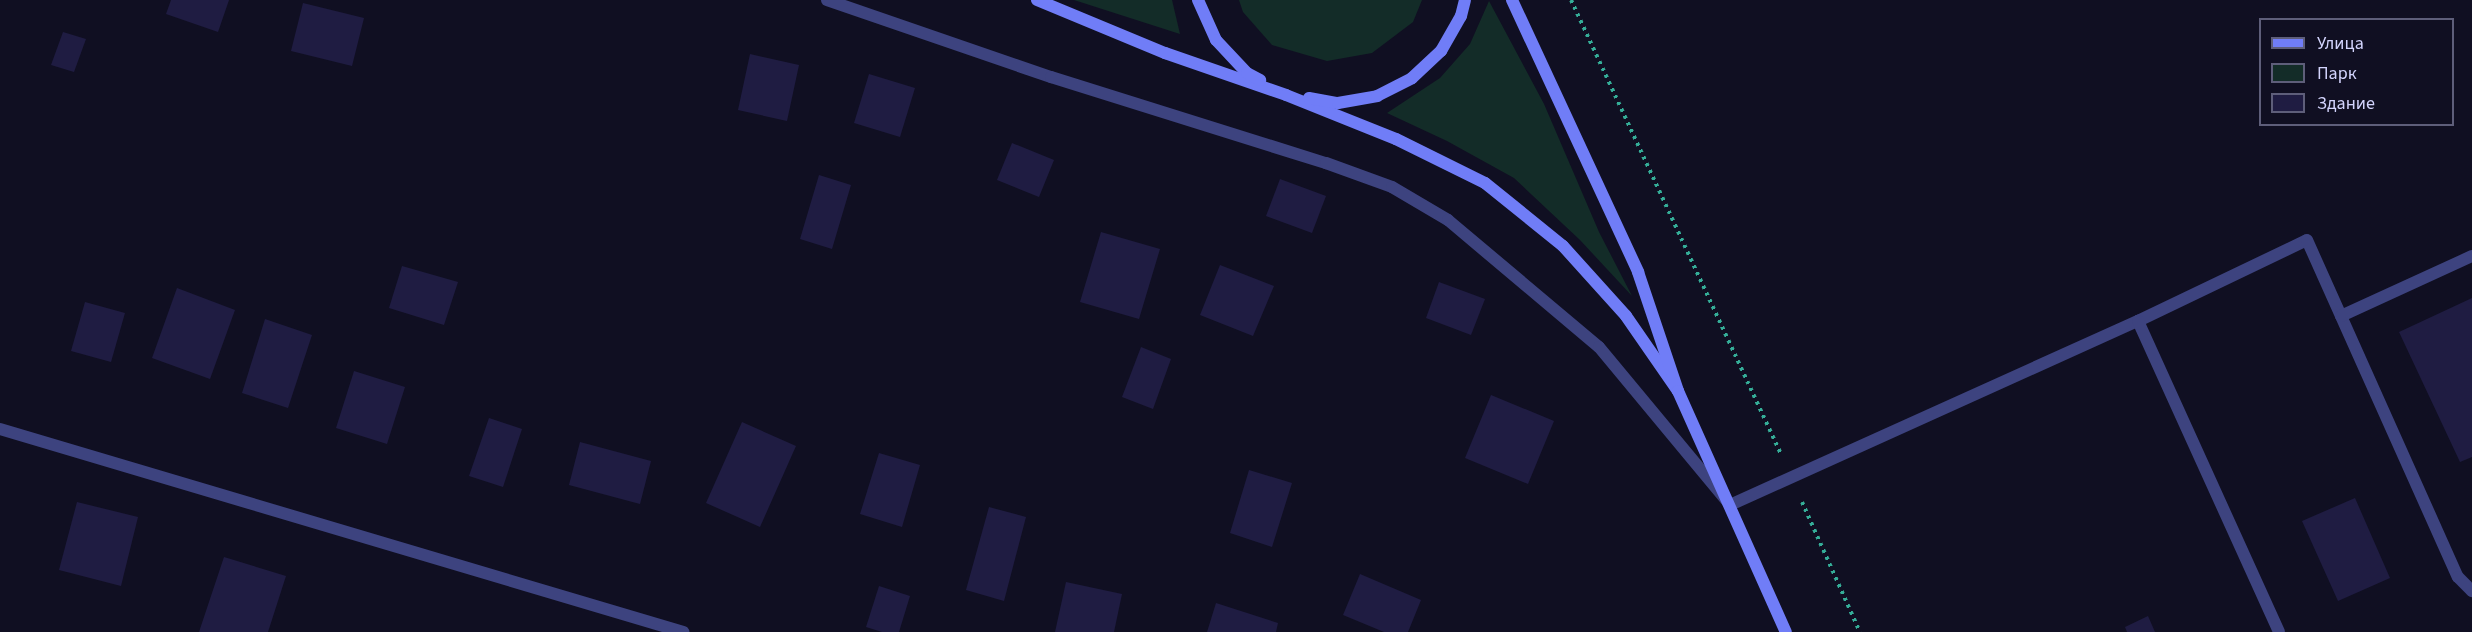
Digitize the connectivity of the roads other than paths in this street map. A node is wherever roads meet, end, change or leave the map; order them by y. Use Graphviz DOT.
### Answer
graph roads {
  1 [pos="826,0"];
  2 [pos="1037,0"];
  3 [pos="1198,0"];
  4 [pos="1465,0"];
  5 [pos="1512,0"];
  6 [pos="1286,95"];
  7 [pos="2472,256"];
  8 [pos="2341,316"];
  9 [pos="2138,321"];
  10 [pos="1678,391"];
  11 [pos="0,429"];
  12 [pos="1730,505"];
  13 [pos="2472,591"];
  14 [pos="683,632"];
  15 [pos="1786,632"];
  16 [pos="2279,632"];
  1 -- 12 [label="street"];
  2 -- 6 [label="street"];
  3 -- 6 [label="street"];
  4 -- 6 [label="street"];
  5 -- 10 [label="street"];
  6 -- 10 [label="street"];
  7 -- 8 [label="street"];
  8 -- 9 [label="street"];
  8 -- 13 [label="street"];
  9 -- 12 [label="street"];
  9 -- 16 [label="street"];
  10 -- 12 [label="street"];
  11 -- 14 [label="street"];
  12 -- 15 [label="street"];
}
